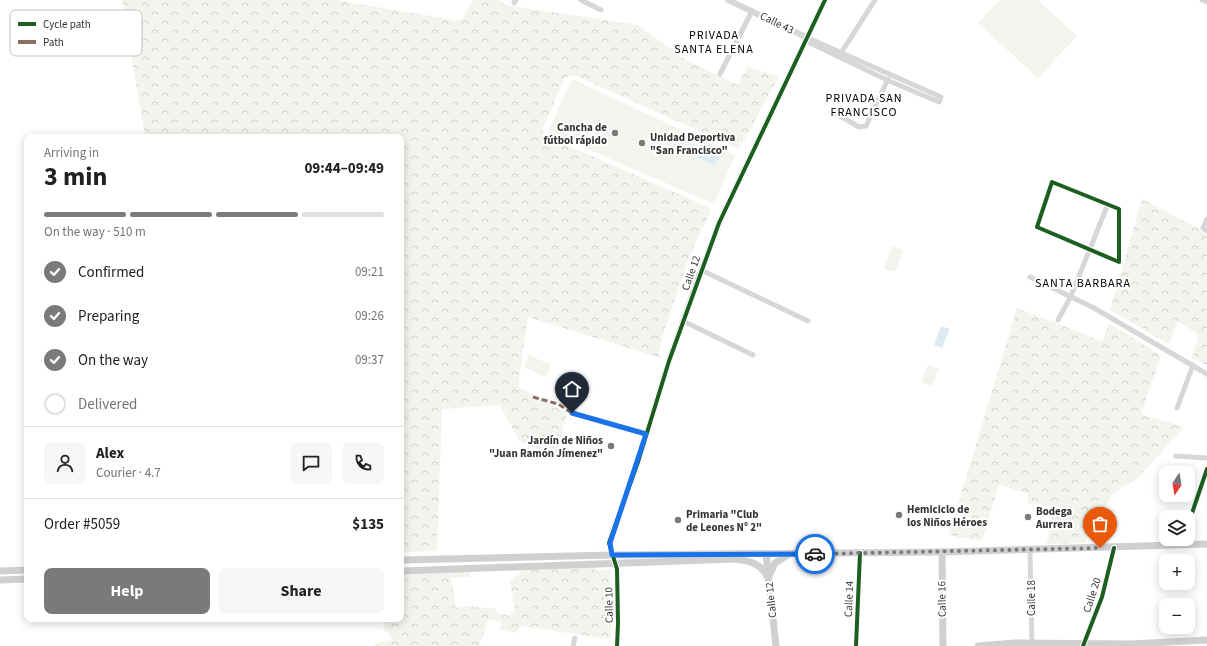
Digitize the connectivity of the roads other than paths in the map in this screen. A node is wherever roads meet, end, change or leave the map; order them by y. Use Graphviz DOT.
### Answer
graph roads {
  1 [pos="581,0"];
  2 [pos="728,0"];
  3 [pos="825,0"];
  4 [pos="875,0"];
  5 [pos="1202,0"];
  6 [pos="1207,2"];
  7 [pos="601,10"];
  8 [pos="752,11"];
  9 [pos="806,39"];
  10 [pos="842,52"];
  11 [pos="838,56"];
  12 [pos="720,74"];
  13 [pos="889,78"];
  14 [pos="832,112"];
  15 [pos="1108,204"];
  16 [pos="1207,219"];
  17 [pos="1205,230"];
  18 [pos="1090,250"];
  19 [pos="701,270"];
  20 [pos="1030,277"];
  21 [pos="1070,296"];
  22 [pos="1058,320"];
  23 [pos="683,321"];
  24 [pos="808,321"];
  25 [pos="754,355"];
  26 [pos="1193,365"];
  27 [pos="1207,374"];
  28 [pos="1177,408"];
  29 [pos="572,413"];
  30 [pos="646,434"];
  31 [pos="1176,456"];
  32 [pos="1207,458"];
  33 [pos="1207,468"];
  34 [pos="1193,510"];
  35 [pos="1195,543"];
  36 [pos="1159,544"];
  37 [pos="1207,544"];
  38 [pos="1114,548"];
  39 [pos="1030,550"];
  40 [pos="942,552"];
  41 [pos="860,553"];
  42 [pos="766,554"];
  43 [pos="795,554"];
  44 [pos="612,555"];
  45 [pos="510,557"];
  46 [pos="404,560"];
  47 [pos="615,564"];
  48 [pos="510,568"];
  49 [pos="24,570"];
  50 [pos="0,571"];
  51 [pos="404,571"];
  52 [pos="0,580"];
  53 [pos="24,580"];
  54 [pos="769,580"];
  55 [pos="575,638"];
  56 [pos="1207,640"];
  57 [pos="1032,645"];
  58 [pos="1084,645"];
  59 [pos="1131,645"];
  60 [pos="573,646"];
  61 [pos="617,646"];
  62 [pos="776,646"];
  63 [pos="856,646"];
  64 [pos="943,646"];
  65 [pos="978,646"];
  1 -- 7 [label="street"];
  2 -- 8 [label="street, Calle 43"];
  3 -- 9 [label="street, Calle 12"];
  4 -- 10 [label="street"];
  5 -- 6 [label="street"];
  8 -- 9 [label="street, Calle 43"];
  8 -- 12 [label="street"];
  9 -- 10 [label="street"];
  9 -- 11 [label="street"];
  9 -- 19 [label="street, Calle 12"];
  10 -- 11 [label="street"];
  10 -- 13 [label="street"];
  11 -- 13 [label="street"];
  13 -- 13 [label="street"];
  13 -- 14 [label="street"];
  15 -- 18 [label="street"];
  15 -- 18 [label="street"];
  15 -- 18 [label="street"];
  16 -- 17 [label="street"];
  18 -- 21 [label="street"];
  19 -- 23 [label="street, Calle 12"];
  19 -- 24 [label="street"];
  20 -- 21 [label="street"];
  21 -- 22 [label="street"];
  21 -- 26 [label="street"];
  23 -- 25 [label="street"];
  23 -- 30 [label="street, Calle 12"];
  26 -- 27 [label="street"];
  26 -- 28 [label="street"];
  29 -- 30 [label="street"];
  30 -- 44 [label="street, Calle 12"];
  31 -- 32 [label="street"];
  33 -- 34 [label="street"];
  35 -- 37 [label="main road"];
  36 -- 38 [label="main road"];
  38 -- 39 [label="main road"];
  38 -- 58 [label="street, Calle 20"];
  39 -- 40 [label="main road"];
  39 -- 57 [label="street, Calle 18"];
  40 -- 41 [label="main road"];
  40 -- 64 [label="main road, Calle 16"];
  41 -- 43 [label="main road"];
  41 -- 63 [label="street, Calle 14"];
  42 -- 43 [label="main road"];
  42 -- 44 [label="main road"];
  42 -- 54 [label="main road, Calle 12"];
  43 -- 54 [label="main road"];
  44 -- 45 [label="main road"];
  44 -- 47 [label="street, Calle 12"];
  45 -- 46 [label="main road"];
  45 -- 48 [label="main road"];
  47 -- 48 [label="main road"];
  47 -- 54 [label="main road"];
  47 -- 61 [label="street, Calle 10"];
  48 -- 51 [label="main road"];
  49 -- 50 [label="main road"];
  52 -- 53 [label="main road"];
  54 -- 62 [label="main road, Calle 12"];
  55 -- 60 [label="street"];
  56 -- 59 [label="main road"];
  57 -- 58 [label="main road"];
  57 -- 65 [label="main road"];
  58 -- 59 [label="main road"];
}
